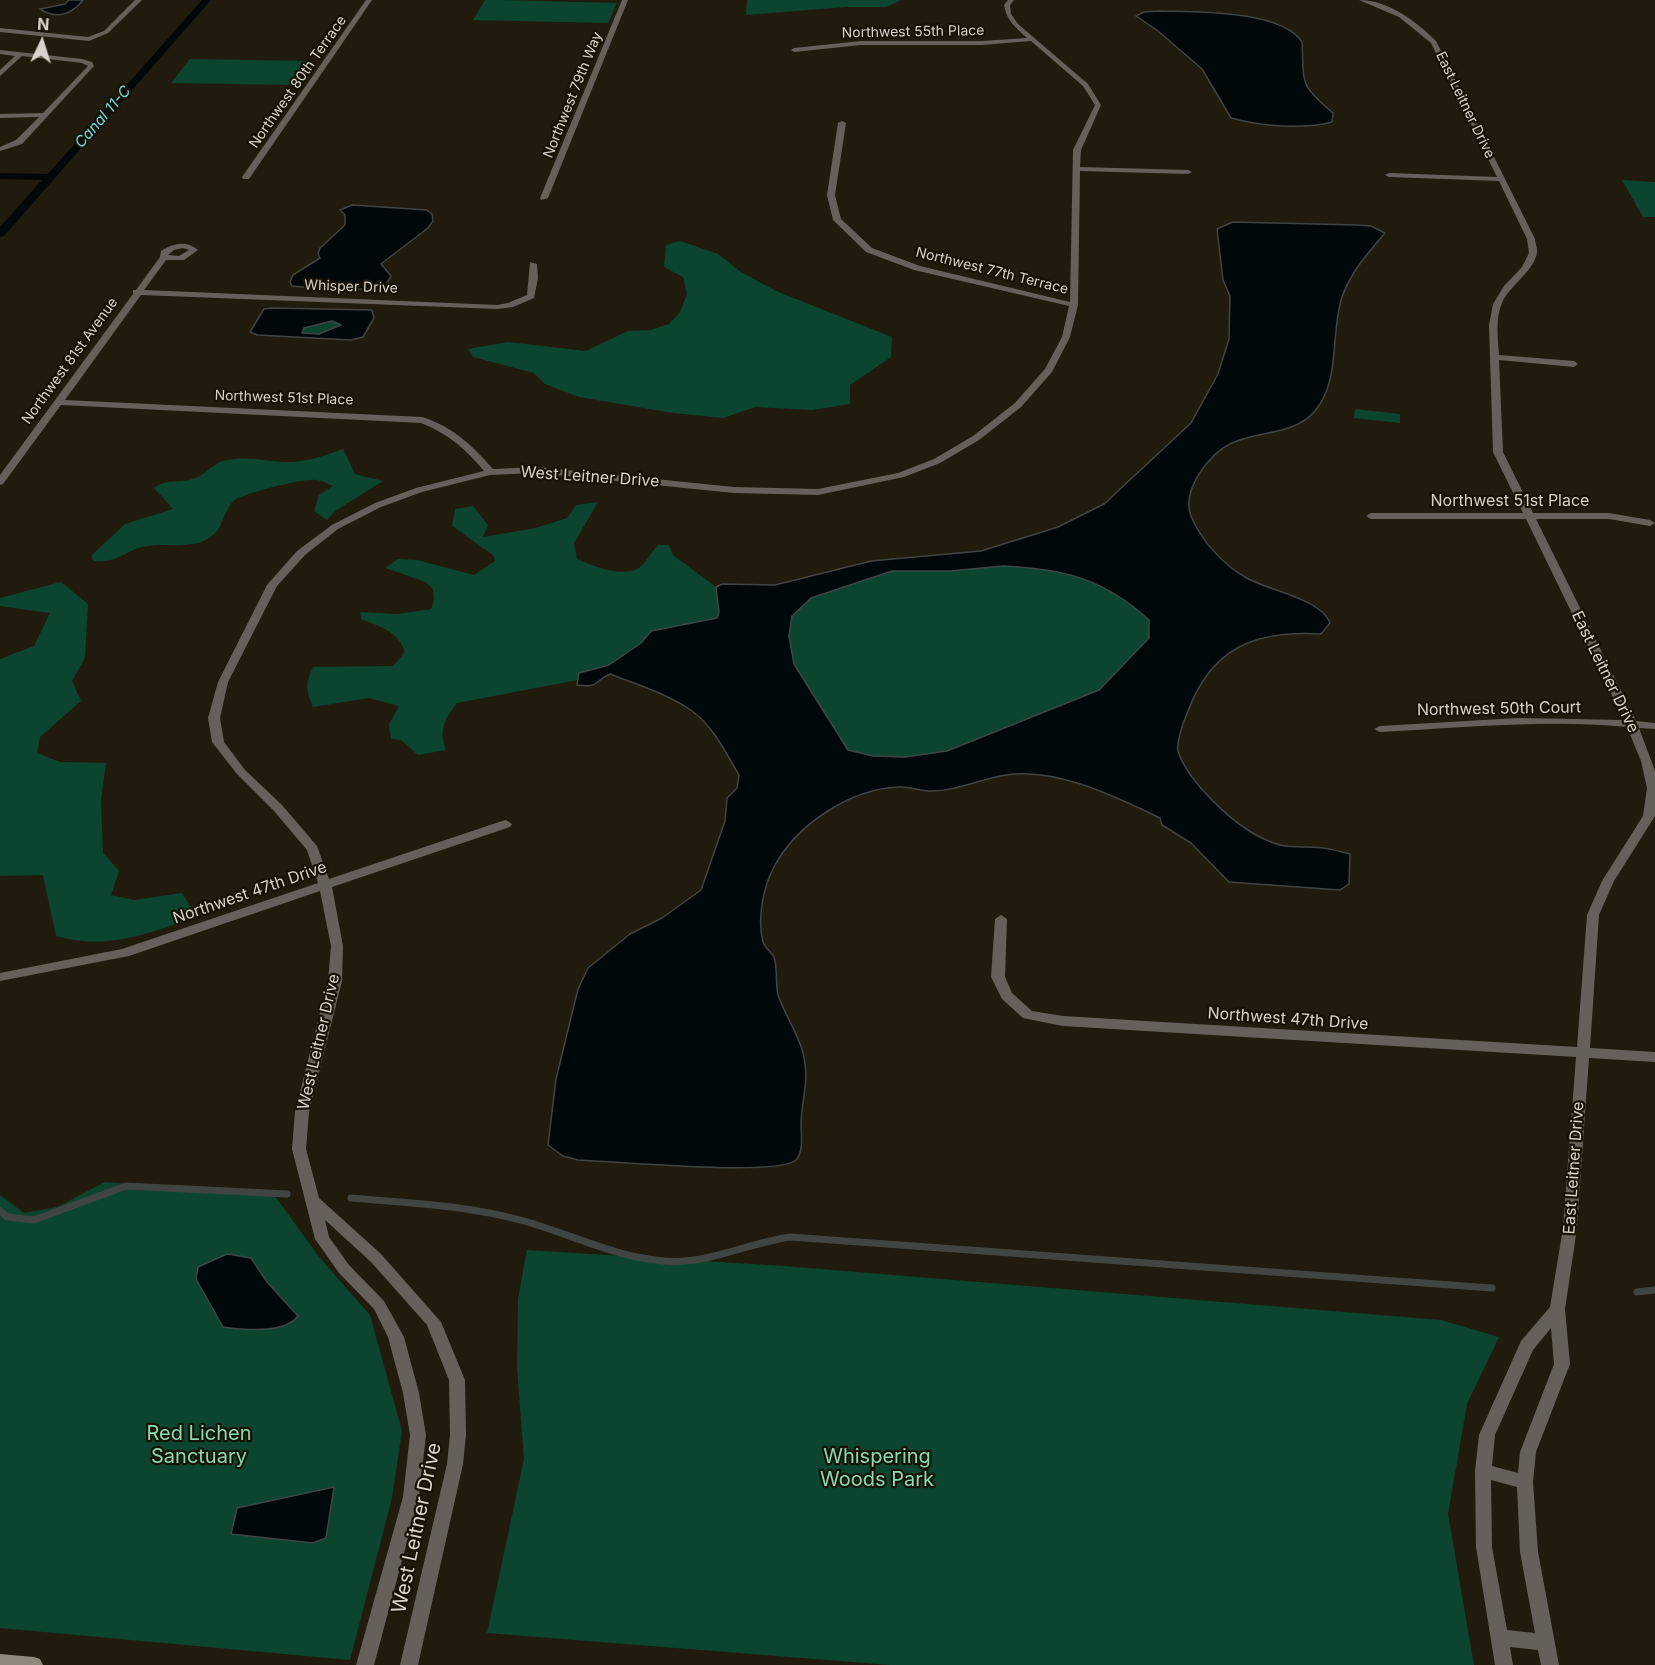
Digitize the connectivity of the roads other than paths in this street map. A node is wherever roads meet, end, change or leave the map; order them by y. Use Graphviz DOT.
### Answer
graph roads {
  1 [pos="139,0"];
  2 [pos="369,0"];
  3 [pos="625,0"];
  4 [pos="1011,0"];
  5 [pos="1362,0"];
  6 [pos="0,30"];
  7 [pos="1033,39"];
  8 [pos="794,50"];
  9 [pos="0,52"];
  10 [pos="21,54"];
  11 [pos="0,74"];
  12 [pos="46,115"];
  13 [pos="0,116"];
  14 [pos="842,123"];
  15 [pos="0,149"];
  16 [pos="1076,169"];
  17 [pos="1188,172"];
  18 [pos="1389,176"];
  19 [pos="246,177"];
  20 [pos="1502,178"];
  21 [pos="544,198"];
  22 [pos="164,257"];
  23 [pos="533,264"];
  24 [pos="136,292"];
  25 [pos="1074,305"];
  26 [pos="1494,357"];
  27 [pos="1574,364"];
  28 [pos="57,402"];
  29 [pos="490,472"];
  30 [pos="0,482"];
  31 [pos="1371,516"];
  32 [pos="1528,516"];
  33 [pos="1650,523"];
  34 [pos="1631,723"];
  35 [pos="1655,726"];
  36 [pos="1380,729"];
  37 [pos="506,824"];
  38 [pos="325,885"];
  39 [pos="1000,919"];
  40 [pos="0,977"];
  41 [pos="1582,1053"];
  42 [pos="1655,1057"];
  43 [pos="314,1202"];
  44 [pos="1557,1309"];
  45 [pos="1483,1471"];
  46 [pos="1525,1482"];
  47 [pos="1500,1638"];
  48 [pos="1545,1642"];
  49 [pos="0,1662"];
  50 [pos="34,1665"];
  51 [pos="365,1665"];
  52 [pos="409,1665"];
  53 [pos="1504,1665"];
  54 [pos="1550,1665"];
  1 -- 6 [label="street"];
  2 -- 19 [label="street, Northwest 80th Terrace"];
  3 -- 21 [label="street, Northwest 79th Way"];
  4 -- 7 [label="street, West Leitner Drive"];
  5 -- 20 [label="street, East Leitner Drive"];
  7 -- 8 [label="street, Northwest 55th Place"];
  7 -- 16 [label="street, West Leitner Drive"];
  9 -- 10 [label="street"];
  10 -- 11 [label="street"];
  10 -- 12 [label="street"];
  12 -- 13 [label="street"];
  12 -- 15 [label="street"];
  14 -- 25 [label="street, Northwest 77th Terrace"];
  16 -- 17 [label="street"];
  16 -- 25 [label="street, West Leitner Drive"];
  18 -- 20 [label="street, East Leitner Drive"];
  20 -- 26 [label="street, East Leitner Drive"];
  22 -- 24 [label="street, Northwest 81st Avenue"];
  23 -- 24 [label="street, Whisper Drive"];
  24 -- 28 [label="street, Northwest 81st Avenue"];
  25 -- 29 [label="street, West Leitner Drive"];
  26 -- 27 [label="street"];
  26 -- 32 [label="street, East Leitner Drive"];
  28 -- 29 [label="street, Northwest 51st Place"];
  28 -- 30 [label="street, Northwest 81st Avenue"];
  29 -- 38 [label="street, West Leitner Drive"];
  31 -- 32 [label="street, Northwest 51st Place"];
  32 -- 33 [label="street, Northwest 51st Place"];
  32 -- 34 [label="street, East Leitner Drive"];
  34 -- 35 [label="street, Northwest 50th Court"];
  34 -- 36 [label="street, Northwest 50th Court"];
  34 -- 41 [label="street, East Leitner Drive"];
  37 -- 38 [label="street, Northwest 47th Drive"];
  38 -- 40 [label="street, Northwest 47th Drive"];
  38 -- 43 [label="street, West Leitner Drive"];
  39 -- 41 [label="street, Northwest 47th Drive"];
  41 -- 42 [label="street, Northwest 47th Drive"];
  41 -- 44 [label="street, East Leitner Drive"];
  43 -- 51 [label="street, West Leitner Drive"];
  43 -- 52 [label="street, West Leitner Drive"];
  44 -- 45 [label="street, East Leitner Drive"];
  44 -- 46 [label="street, East Leitner Drive"];
  45 -- 46 [label="street"];
  45 -- 47 [label="street, East Leitner Drive"];
  46 -- 48 [label="street, East Leitner Drive"];
  47 -- 48 [label="street"];
  47 -- 53 [label="street, East Leitner Drive"];
  48 -- 54 [label="street, East Leitner Drive"];
  49 -- 50 [label="main road"];
}
